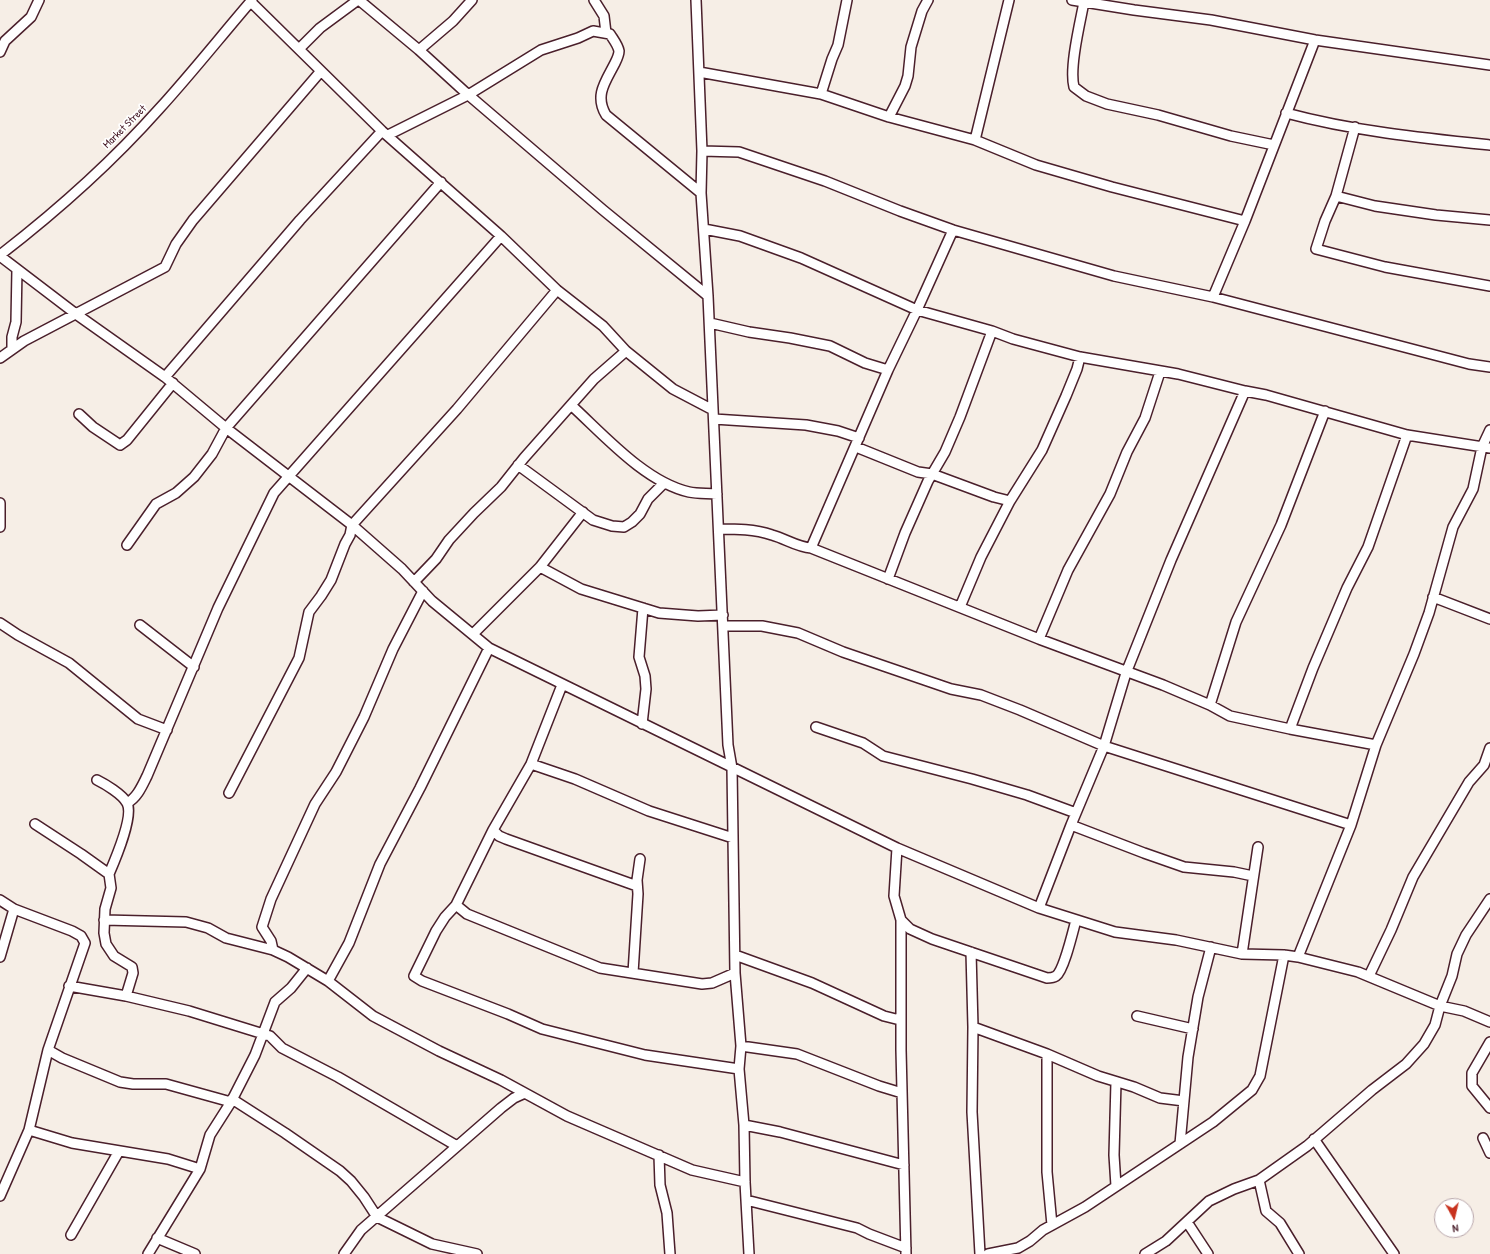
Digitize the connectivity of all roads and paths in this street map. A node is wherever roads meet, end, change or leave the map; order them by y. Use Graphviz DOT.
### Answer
graph roads {
  1 [pos="39,0"];
  2 [pos="359,0"];
  3 [pos="472,0"];
  4 [pos="594,0"];
  5 [pos="696,0"];
  6 [pos="847,0"];
  7 [pos="928,0"];
  8 [pos="1009,0"];
  9 [pos="1072,0"];
  10 [pos="252,1"];
  11 [pos="1084,2"];
  12 [pos="606,33"];
  13 [pos="1315,40"];
  14 [pos="299,49"];
  15 [pos="419,50"];
  16 [pos="0,52"];
  17 [pos="1490,65"];
  18 [pos="321,71"];
  19 [pos="699,72"];
  20 [pos="821,94"];
  21 [pos="468,95"];
  22 [pos="1286,113"];
  23 [pos="889,117"];
  24 [pos="1356,128"];
  25 [pos="385,133"];
  26 [pos="975,140"];
  27 [pos="1274,145"];
  28 [pos="1490,145"];
  29 [pos="702,152"];
  30 [pos="441,182"];
  31 [pos="701,193"];
  32 [pos="1336,196"];
  33 [pos="1490,220"];
  34 [pos="1245,221"];
  35 [pos="704,229"];
  36 [pos="953,230"];
  37 [pos="501,236"];
  38 [pos="0,255"];
  39 [pos="17,269"];
  40 [pos="1490,286"];
  41 [pos="557,290"];
  42 [pos="708,296"];
  43 [pos="1213,297"];
  44 [pos="917,310"];
  45 [pos="76,314"];
  46 [pos="710,323"];
  47 [pos="992,331"];
  48 [pos="12,350"];
  49 [pos="626,351"];
  50 [pos="1080,357"];
  51 [pos="0,358"];
  52 [pos="1490,367"];
  53 [pos="888,370"];
  54 [pos="1160,372"];
  55 [pos="169,380"];
  56 [pos="1245,392"];
  57 [pos="571,405"];
  58 [pos="1325,411"];
  59 [pos="79,414"];
  60 [pos="713,415"];
  61 [pos="226,428"];
  62 [pos="1490,430"];
  63 [pos="1407,435"];
  64 [pos="859,438"];
  65 [pos="856,447"];
  66 [pos="1486,447"];
  67 [pos="518,465"];
  68 [pos="932,474"];
  69 [pos="287,476"];
  70 [pos="664,483"];
  71 [pos="717,494"];
  72 [pos="1010,501"];
  73 [pos="0,503"];
  74 [pos="583,512"];
  75 [pos="352,525"];
  76 [pos="0,527"];
  77 [pos="719,529"];
  78 [pos="127,545"];
  79 [pos="811,548"];
  80 [pos="540,567"];
  81 [pos="888,579"];
  82 [pos="414,582"];
  83 [pos="423,591"];
  84 [pos="1433,597"];
  85 [pos="960,607"];
  86 [pos="642,608"];
  87 [pos="723,615"];
  88 [pos="1490,619"];
  89 [pos="0,623"];
  90 [pos="140,625"];
  91 [pos="724,626"];
  92 [pos="473,634"];
  93 [pos="1039,639"];
  94 [pos="489,648"];
  95 [pos="194,667"];
  96 [pos="1126,673"];
  97 [pos="562,685"];
  98 [pos="1210,705"];
  99 [pos="642,724"];
  100 [pos="816,727"];
  101 [pos="1290,729"];
  102 [pos="167,730"];
  103 [pos="1376,745"];
  104 [pos="1104,746"];
  105 [pos="1490,748"];
  106 [pos="531,764"];
  107 [pos="732,768"];
  108 [pos="97,780"];
  109 [pos="229,792"];
  110 [pos="127,803"];
  111 [pos="1076,813"];
  112 [pos="35,824"];
  113 [pos="1071,825"];
  114 [pos="1351,825"];
  115 [pos="493,830"];
  116 [pos="733,838"];
  117 [pos="1258,847"];
  118 [pos="897,848"];
  119 [pos="640,858"];
  120 [pos="109,874"];
  121 [pos="1253,876"];
  122 [pos="638,886"];
  123 [pos="1490,899"];
  124 [pos="0,900"];
  125 [pos="456,905"];
  126 [pos="1039,908"];
  127 [pos="14,909"];
  128 [pos="104,920"];
  129 [pos="901,920"];
  130 [pos="1076,920"];
  131 [pos="1211,947"];
  132 [pos="273,950"];
  133 [pos="970,952"];
  134 [pos="1242,954"];
  135 [pos="735,955"];
  136 [pos="1284,955"];
  137 [pos="0,957"];
  138 [pos="1298,957"];
  139 [pos="307,968"];
  140 [pos="633,973"];
  141 [pos="735,973"];
  142 [pos="1369,976"];
  143 [pos="328,981"];
  144 [pos="69,986"];
  145 [pos="126,996"];
  146 [pos="1440,1006"];
  147 [pos="1137,1016"];
  148 [pos="900,1020"];
  149 [pos="1490,1022"];
  150 [pos="973,1027"];
  151 [pos="1193,1029"];
  152 [pos="263,1033"];
  153 [pos="1490,1042"];
  154 [pos="741,1046"];
  155 [pos="48,1050"];
  156 [pos="1047,1054"];
  157 [pos="740,1069"];
  158 [pos="1116,1082"];
  159 [pos="525,1093"];
  160 [pos="902,1093"];
  161 [pos="231,1101"];
  162 [pos="1184,1101"];
  163 [pos="1490,1108"];
  164 [pos="744,1125"];
  165 [pos="28,1130"];
  166 [pos="1483,1138"];
  167 [pos="1314,1139"];
  168 [pos="1180,1144"];
  169 [pos="457,1146"];
  170 [pos="119,1151"];
  171 [pos="1490,1153"];
  172 [pos="659,1155"];
  173 [pos="904,1165"];
  174 [pos="200,1169"];
  175 [pos="1259,1180"];
  176 [pos="745,1182"];
  177 [pos="1116,1186"];
  178 [pos="0,1196"];
  179 [pos="746,1200"];
  180 [pos="377,1217"];
  181 [pos="1187,1222"];
  182 [pos="1052,1225"];
  183 [pos="71,1235"];
  184 [pos="158,1238"];
  185 [pos="906,1251"];
  186 [pos="148,1254"];
  187 [pos="195,1254"];
  188 [pos="344,1254"];
  189 [pos="477,1254"];
  190 [pos="670,1254"];
  191 [pos="749,1254"];
  192 [pos="980,1254"];
  193 [pos="988,1254"];
  194 [pos="1145,1254"];
  195 [pos="1208,1254"];
  196 [pos="1299,1254"];
  197 [pos="1394,1254"];
  1 -- 16 [label="street"];
  2 -- 14 [label="street"];
  2 -- 15 [label="street"];
  3 -- 15 [label="street"];
  4 -- 12 [label="street"];
  5 -- 19 [label="street"];
  6 -- 20 [label="street"];
  7 -- 23 [label="street"];
  8 -- 26 [label="street"];
  9 -- 11 [label="street"];
  10 -- 14 [label="street"];
  10 -- 38 [label="street, Market Street"];
  11 -- 13 [label="street"];
  11 -- 27 [label="street"];
  12 -- 21 [label="street"];
  12 -- 31 [label="street"];
  13 -- 17 [label="street"];
  13 -- 22 [label="street"];
  14 -- 18 [label="street"];
  15 -- 21 [label="street"];
  18 -- 25 [label="street"];
  18 -- 45 [label="street"];
  19 -- 20 [label="street"];
  19 -- 29 [label="street"];
  20 -- 23 [label="street"];
  21 -- 25 [label="street"];
  21 -- 42 [label="street"];
  22 -- 24 [label="street"];
  22 -- 27 [label="street"];
  23 -- 26 [label="street"];
  24 -- 28 [label="street"];
  24 -- 32 [label="street"];
  25 -- 30 [label="street"];
  25 -- 55 [label="street"];
  26 -- 34 [label="street"];
  27 -- 34 [label="street"];
  29 -- 31 [label="street"];
  29 -- 36 [label="street"];
  30 -- 37 [label="street"];
  30 -- 61 [label="street"];
  31 -- 35 [label="street"];
  32 -- 33 [label="street"];
  32 -- 40 [label="street"];
  34 -- 43 [label="street"];
  35 -- 42 [label="street"];
  35 -- 44 [label="street"];
  36 -- 43 [label="street"];
  36 -- 44 [label="street"];
  37 -- 41 [label="street"];
  37 -- 69 [label="street"];
  38 -- 39 [label="street"];
  39 -- 45 [label="street"];
  39 -- 48 [label="street"];
  41 -- 49 [label="street"];
  41 -- 75 [label="street"];
  42 -- 46 [label="street"];
  43 -- 52 [label="street"];
  44 -- 47 [label="street"];
  44 -- 53 [label="street"];
  45 -- 48 [label="street"];
  45 -- 55 [label="street"];
  46 -- 53 [label="street"];
  46 -- 60 [label="street"];
  47 -- 50 [label="street"];
  47 -- 68 [label="street"];
  48 -- 51 [label="street"];
  49 -- 57 [label="street"];
  49 -- 60 [label="street"];
  50 -- 54 [label="street"];
  50 -- 72 [label="street"];
  53 -- 64 [label="street"];
  54 -- 56 [label="street"];
  54 -- 93 [label="street"];
  55 -- 59 [label="street"];
  55 -- 61 [label="street"];
  56 -- 58 [label="street"];
  56 -- 96 [label="street"];
  57 -- 67 [label="street"];
  57 -- 70 [label="street"];
  58 -- 63 [label="street"];
  58 -- 98 [label="street"];
  60 -- 64 [label="street"];
  60 -- 71 [label="street"];
  61 -- 69 [label="street"];
  61 -- 78 [label="street"];
  62 -- 66 [label="street"];
  63 -- 66 [label="street"];
  63 -- 101 [label="street"];
  64 -- 65 [label="street"];
  65 -- 68 [label="street"];
  65 -- 79 [label="street"];
  66 -- 84 [label="street"];
  67 -- 74 [label="street"];
  67 -- 82 [label="street"];
  68 -- 72 [label="street"];
  68 -- 81 [label="street"];
  69 -- 75 [label="street"];
  69 -- 95 [label="street"];
  70 -- 71 [label="street"];
  70 -- 74 [label="street"];
  71 -- 77 [label="street"];
  72 -- 85 [label="street"];
  73 -- 76 [label="street"];
  74 -- 80 [label="street"];
  75 -- 82 [label="street"];
  75 -- 109 [label="street"];
  77 -- 79 [label="street"];
  77 -- 87 [label="street"];
  79 -- 81 [label="street"];
  80 -- 86 [label="street"];
  80 -- 92 [label="street"];
  81 -- 85 [label="street"];
  82 -- 83 [label="street"];
  83 -- 92 [label="street"];
  83 -- 132 [label="street"];
  84 -- 88 [label="street"];
  84 -- 103 [label="street"];
  85 -- 93 [label="street"];
  86 -- 87 [label="street"];
  86 -- 99 [label="street"];
  87 -- 91 [label="street"];
  89 -- 102 [label="street"];
  90 -- 95 [label="street"];
  91 -- 104 [label="street"];
  91 -- 107 [label="street"];
  92 -- 94 [label="street"];
  93 -- 96 [label="street"];
  94 -- 97 [label="street"];
  94 -- 143 [label="street"];
  95 -- 102 [label="street"];
  96 -- 98 [label="street"];
  96 -- 104 [label="street"];
  97 -- 99 [label="street"];
  97 -- 106 [label="street"];
  98 -- 101 [label="street"];
  99 -- 107 [label="street"];
  100 -- 111 [label="street"];
  101 -- 103 [label="street"];
  102 -- 110 [label="street"];
  103 -- 114 [label="street"];
  104 -- 111 [label="street"];
  104 -- 114 [label="street"];
  105 -- 142 [label="street"];
  106 -- 115 [label="street"];
  106 -- 116 [label="street"];
  107 -- 116 [label="street"];
  107 -- 118 [label="street"];
  108 -- 110 [label="street"];
  110 -- 120 [label="street"];
  111 -- 113 [label="street"];
  112 -- 120 [label="street"];
  113 -- 121 [label="street"];
  113 -- 126 [label="street"];
  114 -- 138 [label="street"];
  115 -- 122 [label="street"];
  115 -- 125 [label="street"];
  116 -- 135 [label="street"];
  117 -- 121 [label="street"];
  118 -- 126 [label="street"];
  118 -- 129 [label="street"];
  119 -- 122 [label="street"];
  120 -- 128 [label="street"];
  121 -- 134 [label="street"];
  122 -- 140 [label="street"];
  123 -- 146 [label="street"];
  124 -- 127 [label="street"];
  125 -- 140 [label="street"];
  125 -- 157 [label="street"];
  126 -- 130 [label="street"];
  127 -- 137 [label="street"];
  127 -- 144 [label="street"];
  128 -- 132 [label="street"];
  128 -- 145 [label="street"];
  129 -- 133 [label="street"];
  129 -- 148 [label="street"];
  130 -- 131 [label="street"];
  130 -- 133 [label="street"];
  131 -- 134 [label="street"];
  131 -- 151 [label="street"];
  132 -- 139 [label="street"];
  133 -- 150 [label="street"];
  134 -- 136 [label="street"];
  135 -- 141 [label="street"];
  135 -- 148 [label="street"];
  136 -- 138 [label="street"];
  136 -- 168 [label="street"];
  138 -- 142 [label="street"];
  139 -- 143 [label="street"];
  139 -- 152 [label="street"];
  140 -- 141 [label="street"];
  141 -- 154 [label="street"];
  142 -- 146 [label="street"];
  143 -- 159 [label="street"];
  144 -- 145 [label="street"];
  144 -- 155 [label="street"];
  145 -- 152 [label="street"];
  146 -- 149 [label="street"];
  146 -- 167 [label="street"];
  147 -- 151 [label="street"];
  148 -- 160 [label="street"];
  150 -- 156 [label="street"];
  150 -- 192 [label="street"];
  151 -- 162 [label="street"];
  152 -- 161 [label="street"];
  152 -- 169 [label="street"];
  153 -- 163 [label="street"];
  154 -- 157 [label="street"];
  154 -- 160 [label="street"];
  155 -- 161 [label="street"];
  155 -- 165 [label="street"];
  156 -- 158 [label="street"];
  156 -- 182 [label="street"];
  157 -- 164 [label="street"];
  158 -- 162 [label="street"];
  158 -- 177 [label="street"];
  159 -- 169 [label="street"];
  159 -- 172 [label="street"];
  160 -- 173 [label="street"];
  161 -- 174 [label="street"];
  161 -- 180 [label="street"];
  162 -- 168 [label="street"];
  164 -- 173 [label="street"];
  164 -- 176 [label="street"];
  165 -- 170 [label="street"];
  165 -- 178 [label="street"];
  166 -- 171 [label="street"];
  167 -- 175 [label="street"];
  167 -- 197 [label="street"];
  168 -- 177 [label="street"];
  169 -- 180 [label="street"];
  170 -- 174 [label="street"];
  170 -- 183 [label="street"];
  172 -- 176 [label="street"];
  172 -- 190 [label="street"];
  173 -- 185 [label="street"];
  174 -- 184 [label="street"];
  175 -- 181 [label="street"];
  175 -- 196 [label="street"];
  176 -- 179 [label="street"];
  177 -- 182 [label="street"];
  179 -- 185 [label="street"];
  179 -- 191 [label="street"];
  180 -- 188 [label="street"];
  180 -- 189 [label="street"];
  181 -- 194 [label="street"];
  181 -- 195 [label="street"];
  182 -- 193 [label="street"];
  184 -- 186 [label="street"];
  184 -- 187 [label="street"];
}
